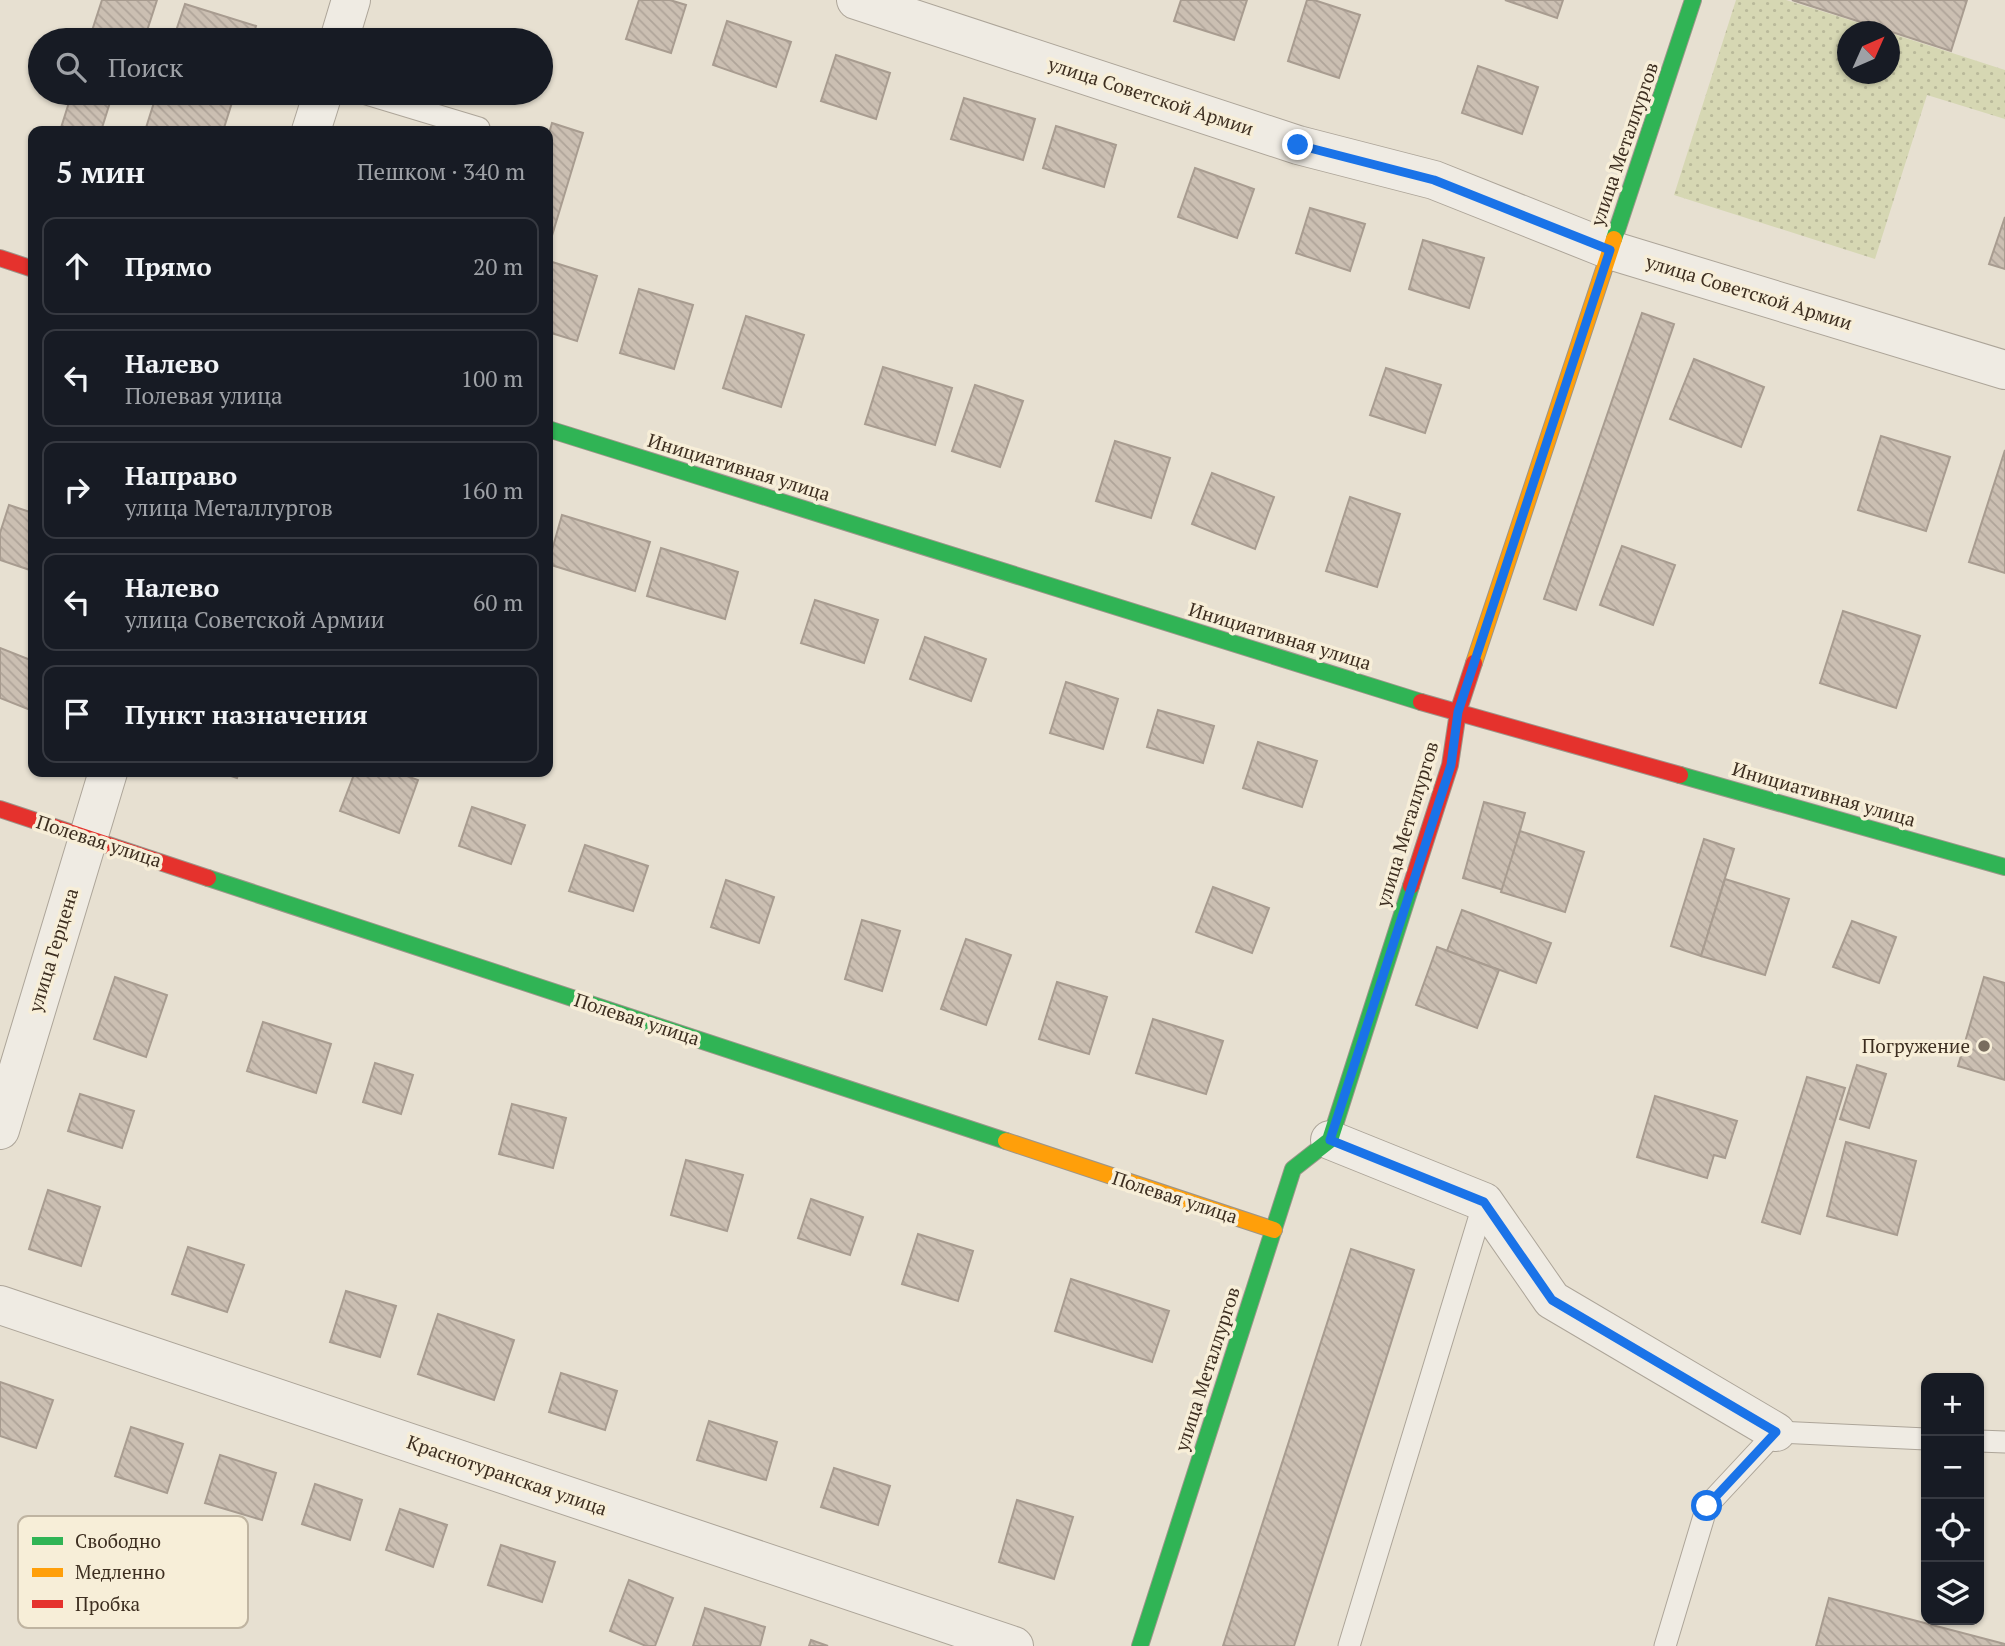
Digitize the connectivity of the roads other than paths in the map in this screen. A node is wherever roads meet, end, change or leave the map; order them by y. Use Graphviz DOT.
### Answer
graph roads {
  1 [pos="351,0"];
  2 [pos="856,0"];
  3 [pos="1693,0"];
  4 [pos="343,28"];
  5 [pos="319,105"];
  6 [pos="403,105"];
  7 [pos="313,126"];
  8 [pos="472,126"];
  9 [pos="1610,250"];
  10 [pos="0,258"];
  11 [pos="28,267"];
  12 [pos="2005,370"];
  13 [pos="553,431"];
  14 [pos="1458,712"];
  15 [pos="106,777"];
  16 [pos="0,808"];
  17 [pos="87,837"];
  18 [pos="2005,867"];
  19 [pos="0,1130"];
  20 [pos="1330,1140"];
  21 [pos="1484,1202"];
  22 [pos="1274,1230"];
  23 [pos="0,1305"];
  24 [pos="1776,1432"];
  25 [pos="1921,1439"];
  26 [pos="1984,1441"];
  27 [pos="2005,1442"];
  28 [pos="1014,1646"];
  29 [pos="1140,1646"];
  30 [pos="1349,1646"];
  31 [pos="1665,1646"];
  1 -- 4 [label="street"];
  2 -- 9 [label="street, улица Советской Армии"];
  3 -- 9 [label="street, улица Металлургов"];
  5 -- 7 [label="street"];
  6 -- 8 [label="lane"];
  9 -- 12 [label="street, улица Советской Армии"];
  9 -- 14 [label="street, улица Металлургов"];
  10 -- 11 [label="street"];
  13 -- 14 [label="street, Инициативная улица"];
  14 -- 18 [label="street, Инициативная улица"];
  14 -- 20 [label="street, улица Металлургов"];
  15 -- 17 [label="street, улица Герцена"];
  16 -- 17 [label="street, Полевая улица"];
  17 -- 19 [label="street, улица Герцена"];
  17 -- 22 [label="street, Полевая улица"];
  20 -- 21 [label="street"];
  20 -- 22 [label="street, улица Металлургов"];
  21 -- 24 [label="street"];
  21 -- 30 [label="lane"];
  22 -- 29 [label="street, улица Металлургов"];
  23 -- 28 [label="street, Краснотуранская улица"];
  24 -- 25 [label="lane"];
  24 -- 31 [label="lane"];
  26 -- 27 [label="lane"];
}
